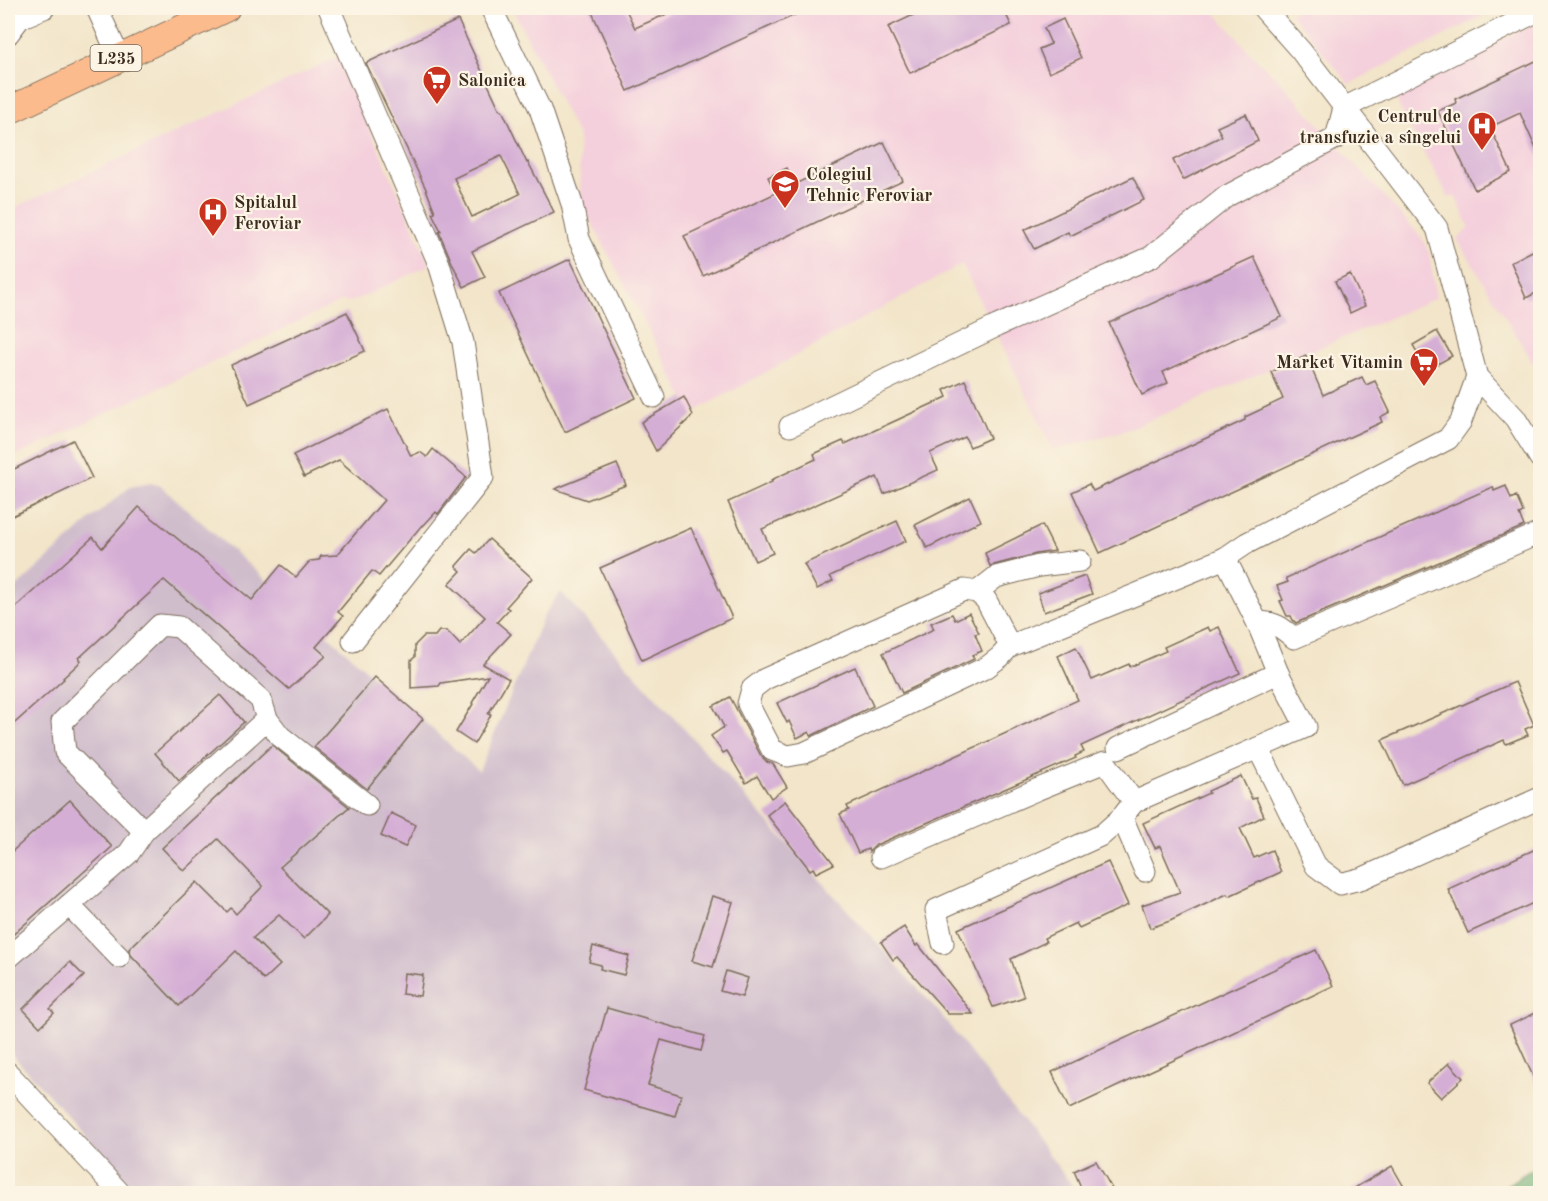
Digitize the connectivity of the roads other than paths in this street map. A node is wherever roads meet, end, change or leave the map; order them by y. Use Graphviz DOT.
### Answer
graph roads {
  1 [pos="44,8"];
  2 [pos="226,8"];
  3 [pos="329,8"];
  4 [pos="491,8"];
  5 [pos="1263,8"];
  6 [pos="1540,10"];
  7 [pos="103,12"];
  8 [pos="12,22"];
  9 [pos="119,57"];
  10 [pos="1344,108"];
  11 [pos="8,111"];
  12 [pos="1477,377"];
  13 [pos="654,398"];
  14 [pos="790,426"];
  15 [pos="1540,458"];
  16 [pos="1540,533"];
  17 [pos="1225,558"];
  18 [pos="1080,561"];
  19 [pos="977,592"];
  20 [pos="1257,622"];
  21 [pos="353,641"];
  22 [pos="1010,646"];
  23 [pos="1278,673"];
  24 [pos="267,719"];
  25 [pos="1118,748"];
  26 [pos="1258,748"];
  27 [pos="1540,798"];
  28 [pos="367,805"];
  29 [pos="1128,810"];
  30 [pos="144,831"];
  31 [pos="881,857"];
  32 [pos="1145,871"];
  33 [pos="69,905"];
  34 [pos="943,943"];
  35 [pos="119,957"];
  36 [pos="8,958"];
  37 [pos="11,1083"];
  38 [pos="121,1194"];
  1 -- 8 [label="street"];
  2 -- 9 [label="main road, L235"];
  3 -- 21 [label="street"];
  4 -- 13 [label="street"];
  5 -- 10 [label="street"];
  6 -- 10 [label="street"];
  7 -- 9 [label="street"];
  9 -- 11 [label="main road, L235"];
  10 -- 12 [label="street"];
  10 -- 14 [label="street"];
  12 -- 15 [label="street"];
  12 -- 17 [label="street"];
  16 -- 20 [label="street"];
  17 -- 20 [label="street"];
  17 -- 22 [label="street"];
  18 -- 19 [label="street"];
  19 -- 22 [label="street"];
  19 -- 22 [label="street"];
  20 -- 23 [label="street"];
  23 -- 25 [label="street"];
  23 -- 26 [label="street"];
  24 -- 28 [label="street"];
  24 -- 30 [label="street"];
  24 -- 30 [label="street"];
  26 -- 27 [label="street"];
  26 -- 29 [label="street"];
  29 -- 31 [label="street"];
  29 -- 32 [label="street"];
  29 -- 34 [label="street"];
  30 -- 33 [label="street"];
  33 -- 35 [label="street"];
  33 -- 36 [label="street"];
  37 -- 38 [label="street"];
}
